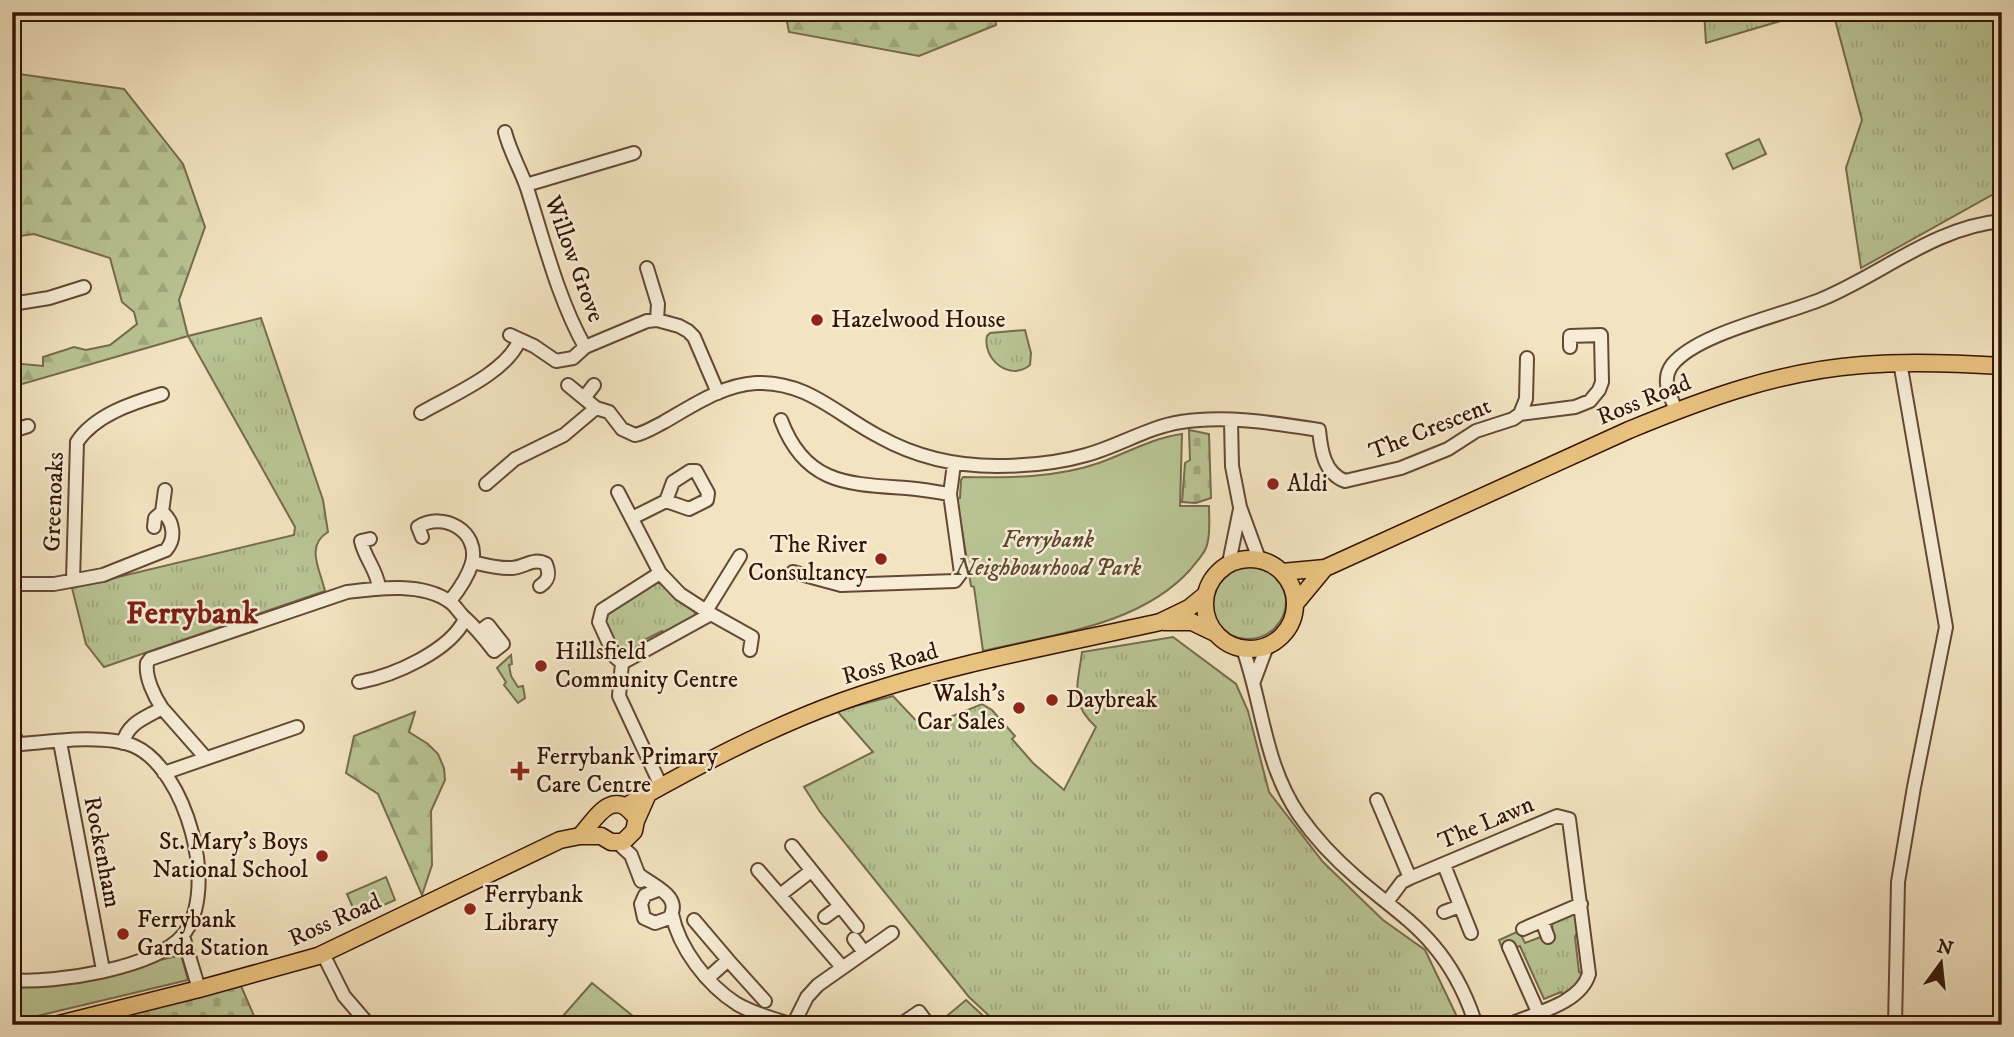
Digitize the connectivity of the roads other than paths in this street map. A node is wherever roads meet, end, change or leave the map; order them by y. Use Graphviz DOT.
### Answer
graph roads {
  1 [pos="505,132"];
  2 [pos="634,153"];
  3 [pos="526,185"];
  4 [pos="2002,221"];
  5 [pos="647,268"];
  6 [pos="84,287"];
  7 [pos="12,304"];
  8 [pos="657,320"];
  9 [pos="585,347"];
  10 [pos="1570,347"];
  11 [pos="1527,358"];
  12 [pos="1900,362"];
  13 [pos="2002,366"];
  14 [pos="568,385"];
  15 [pos="594,385"];
  16 [pos="718,393"];
  17 [pos="162,394"];
  18 [pos="584,398"];
  19 [pos="596,408"];
  20 [pos="1676,410"];
  21 [pos="421,413"];
  22 [pos="1520,414"];
  23 [pos="781,420"];
  24 [pos="1231,421"];
  25 [pos="28,426"];
  26 [pos="12,431"];
  27 [pos="954,464"];
  28 [pos="508,466"];
  29 [pos="515,478"];
  30 [pos="486,484"];
  31 [pos="165,490"];
  32 [pos="618,492"];
  33 [pos="950,494"];
  34 [pos="666,501"];
  35 [pos="1240,507"];
  36 [pos="162,512"];
  37 [pos="632,518"];
  38 [pos="154,527"];
  39 [pos="422,537"];
  40 [pos="370,539"];
  41 [pos="740,556"];
  42 [pos="1259,559"];
  43 [pos="472,562"];
  44 [pos="1229,563"];
  45 [pos="1325,568"];
  46 [pos="793,572"];
  47 [pos="1282,572"];
  48 [pos="660,573"];
  49 [pos="73,580"];
  50 [pos="12,584"];
  51 [pos="540,586"];
  52 [pos="379,587"];
  53 [pos="1205,595"];
  54 [pos="450,601"];
  55 [pos="1296,603"];
  56 [pos="709,612"];
  57 [pos="465,619"];
  58 [pos="1160,622"];
  59 [pos="479,632"];
  60 [pos="1215,634"];
  61 [pos="1267,646"];
  62 [pos="1243,649"];
  63 [pos="750,650"];
  64 [pos="622,663"];
  65 [pos="1254,681"];
  66 [pos="359,682"];
  67 [pos="162,708"];
  68 [pos="12,727"];
  69 [pos="297,727"];
  70 [pos="60,742"];
  71 [pos="123,743"];
  72 [pos="15,745"];
  73 [pos="206,758"];
  74 [pos="164,773"];
  75 [pos="654,790"];
  76 [pos="1377,800"];
  77 [pos="626,806"];
  78 [pos="598,816"];
  79 [pos="635,826"];
  80 [pos="580,836"];
  81 [pos="601,836"];
  82 [pos="618,843"];
  83 [pos="792,846"];
  84 [pos="631,855"];
  85 [pos="1444,864"];
  86 [pos="758,870"];
  87 [pos="811,871"];
  88 [pos="640,876"];
  89 [pos="1410,878"];
  90 [pos="658,890"];
  91 [pos="780,894"];
  92 [pos="642,899"];
  93 [pos="1387,902"];
  94 [pos="1581,904"];
  95 [pos="840,906"];
  96 [pos="1460,906"];
  97 [pos="1444,912"];
  98 [pos="672,914"];
  99 [pos="825,917"];
  100 [pos="694,920"];
  101 [pos="1542,921"];
  102 [pos="659,923"];
  103 [pos="1522,929"];
  104 [pos="676,932"];
  105 [pos="892,933"];
  106 [pos="1471,933"];
  107 [pos="183,936"];
  108 [pos="1548,937"];
  109 [pos="1509,947"];
  110 [pos="864,952"];
  111 [pos="323,954"];
  112 [pos="728,960"];
  113 [pos="842,967"];
  114 [pos="103,970"];
  115 [pos="708,978"];
  116 [pos="12,980"];
  117 [pos="198,989"];
  118 [pos="765,1001"];
  119 [pos="1538,1012"];
  120 [pos="928,1024"];
  121 [pos="55,1025"];
  122 [pos="369,1025"];
  123 [pos="793,1025"];
  124 [pos="900,1025"];
  125 [pos="1476,1025"];
  126 [pos="1508,1025"];
  127 [pos="1895,1025"];
  1 -- 3 [label="street, Willow Grove"];
  2 -- 3 [label="street, Willow Grove"];
  3 -- 9 [label="street, Willow Grove"];
  4 -- 20 [label="street"];
  5 -- 8 [label="street"];
  6 -- 7 [label="street"];
  8 -- 9 [label="street"];
  8 -- 16 [label="street"];
  9 -- 21 [label="street"];
  10 -- 22 [label="street, The Crescent"];
  11 -- 22 [label="street, The Crescent"];
  12 -- 13 [label="main road, Ross Road"];
  12 -- 20 [label="main road, Ross Road"];
  12 -- 127 [label="street"];
  14 -- 18 [label="street"];
  15 -- 18 [label="street"];
  16 -- 19 [label="street"];
  16 -- 27 [label="street"];
  17 -- 49 [label="street, Greenoaks"];
  18 -- 19 [label="street"];
  19 -- 28 [label="street"];
  20 -- 45 [label="main road, Ross Road"];
  22 -- 24 [label="street, The Crescent"];
  23 -- 33 [label="street"];
  24 -- 27 [label="street"];
  24 -- 35 [label="street"];
  25 -- 26 [label="street, Greenoaks"];
  27 -- 33 [label="street"];
  28 -- 29 [label="street"];
  28 -- 30 [label="street"];
  31 -- 36 [label="street, Greenoaks"];
  32 -- 37 [label="street"];
  33 -- 46 [label="street"];
  34 -- 37 [label="street"];
  35 -- 42 [label="street"];
  35 -- 44 [label="street"];
  36 -- 38 [label="street, Greenoaks"];
  36 -- 49 [label="street, Greenoaks"];
  37 -- 48 [label="street"];
  39 -- 43 [label="street"];
  40 -- 52 [label="street"];
  41 -- 56 [label="street"];
  42 -- 44 [label="main road"];
  42 -- 47 [label="main road"];
  43 -- 51 [label="street"];
  43 -- 54 [label="street"];
  44 -- 53 [label="main road"];
  45 -- 47 [label="main road"];
  45 -- 55 [label="main road"];
  47 -- 55 [label="main road"];
  48 -- 56 [label="street"];
  48 -- 64 [label="street"];
  49 -- 50 [label="street, Greenoaks"];
  52 -- 54 [label="street"];
  52 -- 67 [label="street"];
  53 -- 58 [label="main road"];
  53 -- 60 [label="main road"];
  54 -- 57 [label="street"];
  55 -- 61 [label="main road"];
  56 -- 63 [label="street"];
  56 -- 64 [label="street"];
  57 -- 59 [label="street"];
  57 -- 66 [label="street"];
  58 -- 60 [label="main road"];
  58 -- 75 [label="main road, Ross Road"];
  60 -- 62 [label="main road"];
  61 -- 62 [label="main road"];
  61 -- 65 [label="street"];
  62 -- 65 [label="street"];
  64 -- 75 [label="street"];
  65 -- 93 [label="street"];
  67 -- 71 [label="street"];
  67 -- 73 [label="street"];
  68 -- 72 [label="street"];
  69 -- 73 [label="street"];
  70 -- 71 [label="street"];
  70 -- 72 [label="street"];
  70 -- 114 [label="street, Rockenham"];
  71 -- 74 [label="street"];
  73 -- 74 [label="street"];
  74 -- 107 [label="street"];
  75 -- 77 [label="main road, Ross Road"];
  75 -- 79 [label="main road"];
  76 -- 89 [label="street"];
  77 -- 78 [label="main road"];
  77 -- 79 [label="main road"];
  78 -- 80 [label="main road"];
  78 -- 81 [label="main road"];
  79 -- 82 [label="main road"];
  79 -- 84 [label="street"];
  80 -- 81 [label="main road, Ross Road"];
  80 -- 111 [label="main road, Ross Road"];
  81 -- 82 [label="main road"];
  82 -- 84 [label="street"];
  83 -- 87 [label="street"];
  84 -- 88 [label="street"];
  85 -- 89 [label="street, The Lawn"];
  85 -- 94 [label="street, The Lawn"];
  85 -- 96 [label="street"];
  86 -- 91 [label="street"];
  87 -- 91 [label="street"];
  87 -- 95 [label="street"];
  88 -- 90 [label="street"];
  88 -- 92 [label="street"];
  89 -- 93 [label="street, The Lawn"];
  90 -- 92 [label="street"];
  90 -- 98 [label="street"];
  91 -- 113 [label="street"];
  92 -- 102 [label="street"];
  93 -- 125 [label="street"];
  94 -- 101 [label="street"];
  94 -- 119 [label="street, The Lawn"];
  95 -- 99 [label="street"];
  95 -- 110 [label="street"];
  96 -- 97 [label="street"];
  96 -- 106 [label="street"];
  98 -- 102 [label="street"];
  98 -- 104 [label="street"];
  100 -- 112 [label="street"];
  101 -- 103 [label="street"];
  101 -- 108 [label="street"];
  102 -- 104 [label="street"];
  104 -- 115 [label="street"];
  105 -- 110 [label="street"];
  107 -- 114 [label="street"];
  107 -- 117 [label="street"];
  109 -- 119 [label="street"];
  110 -- 113 [label="street"];
  111 -- 117 [label="main road, Ross Road"];
  111 -- 122 [label="street"];
  112 -- 115 [label="street"];
  112 -- 118 [label="street"];
  113 -- 123 [label="street"];
  114 -- 116 [label="street"];
  115 -- 123 [label="street"];
  117 -- 121 [label="main road, Ross Road"];
  119 -- 126 [label="street, The Lawn"];
  120 -- 124 [label="street"];
}
